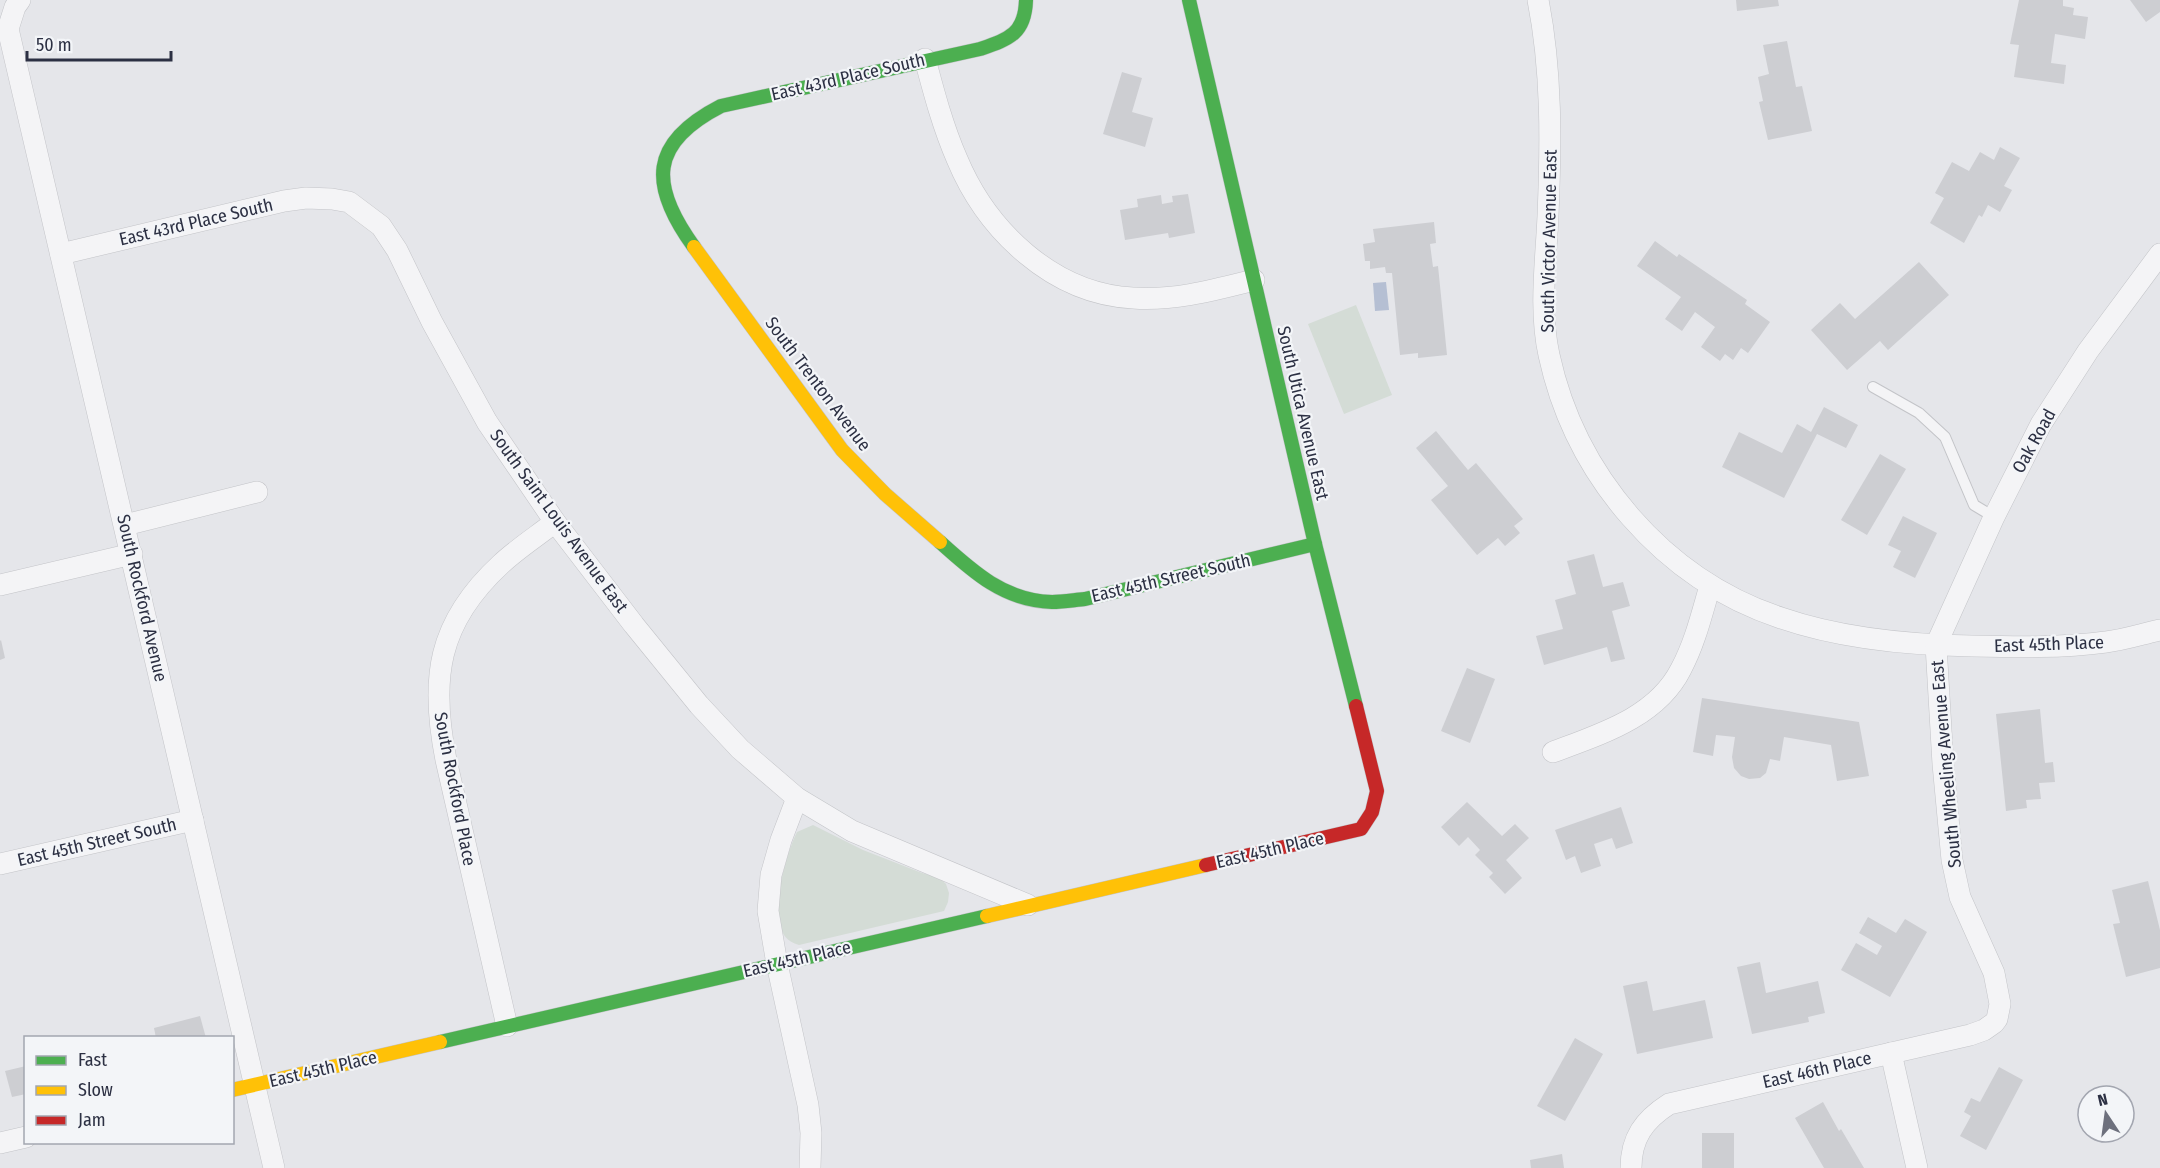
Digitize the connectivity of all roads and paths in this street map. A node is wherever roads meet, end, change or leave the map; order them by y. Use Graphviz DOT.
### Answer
graph roads {
  1 [pos="20,0"];
  2 [pos="1026,0"];
  3 [pos="1189,0"];
  4 [pos="1538,0"];
  5 [pos="4,30"];
  6 [pos="925,59"];
  7 [pos="675,136"];
  8 [pos="332,199"];
  9 [pos="61,254"];
  10 [pos="2160,254"];
  11 [pos="1254,280"];
  12 [pos="1873,387"];
  13 [pos="257,492"];
  14 [pos="1994,517"];
  15 [pos="555,522"];
  16 [pos="125,525"];
  17 [pos="1315,544"];
  18 [pos="132,554"];
  19 [pos="0,585"];
  20 [pos="1710,586"];
  21 [pos="1025,599"];
  22 [pos="2160,630"];
  23 [pos="1936,645"];
  24 [pos="1553,752"];
  25 [pos="797,798"];
  26 [pos="193,820"];
  27 [pos="1361,829"];
  28 [pos="0,864"];
  29 [pos="1028,905"];
  30 [pos="777,964"];
  31 [pos="1997,1019"];
  32 [pos="507,1026"];
  33 [pos="1891,1053"];
  34 [pos="255,1084"];
  35 [pos="234,1089"];
  36 [pos="24,1137"];
  37 [pos="0,1143"];
  38 [pos="274,1168"];
  39 [pos="810,1168"];
  40 [pos="1631,1168"];
  41 [pos="1917,1168"];
  1 -- 5 [label="street"];
  2 -- 6 [label="street, East 43rd Place South"];
  3 -- 11 [label="street, South Utica Avenue East"];
  4 -- 20 [label="street, South Victor Avenue East"];
  5 -- 9 [label="street, South Rockford Avenue"];
  6 -- 7 [label="street, East 43rd Place South"];
  6 -- 11 [label="street"];
  7 -- 21 [label="street, South Trenton Avenue"];
  8 -- 9 [label="street, East 43rd Place South"];
  8 -- 15 [label="street, South Saint Louis Avenue East"];
  9 -- 16 [label="street, South Rockford Avenue"];
  10 -- 14 [label="street, Oak Road"];
  11 -- 17 [label="street, South Utica Avenue East"];
  12 -- 14 [label="lane"];
  13 -- 16 [label="street"];
  14 -- 23 [label="street, Oak Road"];
  15 -- 25 [label="street, South Saint Louis Avenue East"];
  15 -- 32 [label="street, South Rockford Place"];
  16 -- 18 [label="street, South Rockford Avenue"];
  17 -- 21 [label="street, East 45th Street South"];
  17 -- 27 [label="street, South Utica Avenue East"];
  18 -- 19 [label="street"];
  18 -- 26 [label="street, South Rockford Avenue"];
  20 -- 23 [label="street, South Victor Avenue East"];
  20 -- 24 [label="street"];
  22 -- 23 [label="street, East 45th Place"];
  23 -- 31 [label="street, South Wheeling Avenue East"];
  25 -- 29 [label="street, South Saint Louis Avenue East"];
  25 -- 30 [label="street"];
  26 -- 28 [label="street, East 45th Street South"];
  26 -- 34 [label="street, South Rockford Avenue"];
  27 -- 29 [label="street, East 45th Place"];
  29 -- 30 [label="street, East 45th Place"];
  30 -- 32 [label="street, East 45th Place"];
  30 -- 39 [label="street"];
  31 -- 33 [label="street, East 46th Place"];
  32 -- 34 [label="street, East 45th Place"];
  33 -- 40 [label="street, East 46th Place"];
  33 -- 41 [label="street"];
  34 -- 35 [label="street, East 45th Place"];
  34 -- 38 [label="street, South Rockford Avenue"];
  36 -- 37 [label="street"];
}
